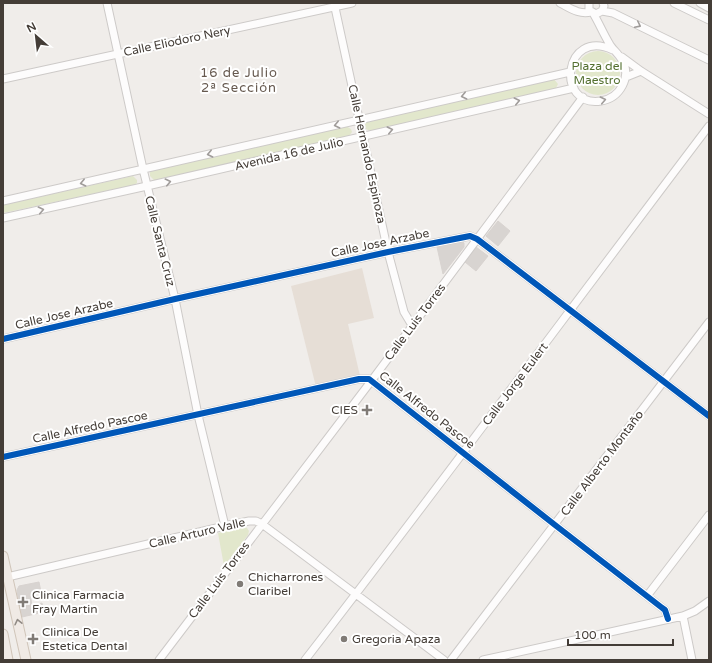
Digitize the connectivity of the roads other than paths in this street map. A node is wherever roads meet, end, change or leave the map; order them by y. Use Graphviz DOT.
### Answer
graph roads {
  1 [pos="107,3"];
  2 [pos="352,3"];
  3 [pos="560,3"];
  4 [pos="589,3"];
  5 [pos="603,3"];
  6 [pos="674,3"];
  7 [pos="700,3"];
  8 [pos="334,5"];
  9 [pos="709,8"];
  10 [pos="597,14"];
  11 [pos="709,20"];
  12 [pos="601,30"];
  13 [pos="593,46"];
  14 [pos="615,52"];
  15 [pos="118,54"];
  16 [pos="709,60"];
  17 [pos="640,70"];
  18 [pos="570,72"];
  19 [pos="626,77"];
  20 [pos="3,80"];
  21 [pos="574,88"];
  22 [pos="583,97"];
  23 [pos="709,114"];
  24 [pos="359,120"];
  25 [pos="709,126"];
  26 [pos="363,137"];
  27 [pos="143,169"];
  28 [pos="147,186"];
  29 [pos="3,201"];
  30 [pos="3,218"];
  31 [pos="477,239"];
  32 [pos="388,252"];
  33 [pos="175,300"];
  34 [pos="570,309"];
  35 [pos="709,322"];
  36 [pos="413,325"];
  37 [pos="3,339"];
  38 [pos="372,380"];
  39 [pos="664,382"];
  40 [pos="198,415"];
  41 [pos="709,416"];
  42 [pos="464,453"];
  43 [pos="3,457"];
  44 [pos="709,515"];
  45 [pos="262,524"];
  46 [pos="225,526"];
  47 [pos="555,526"];
  48 [pos="3,556"];
  49 [pos="5,577"];
  50 [pos="356,594"];
  51 [pos="647,596"];
  52 [pos="709,601"];
  53 [pos="683,616"];
  54 [pos="668,619"];
  55 [pos="3,634"];
  56 [pos="8,660"];
  57 [pos="26,660"];
  58 [pos="159,660"];
  59 [pos="305,660"];
  60 [pos="444,660"];
  61 [pos="451,660"];
  62 [pos="483,660"];
  63 [pos="692,660"];
  1 -- 15 [label="street, Calle Santa Cruz"];
  2 -- 8 [label="street, Calle Eliodoro Nery"];
  3 -- 10 [label="street"];
  4 -- 10 [label="street"];
  5 -- 10 [label="street"];
  6 -- 11 [label="street"];
  7 -- 9 [label="street"];
  8 -- 15 [label="street, Calle Eliodoro Nery"];
  8 -- 24 [label="street, Calle Hernando Espinoza"];
  10 -- 12 [label="street"];
  10 -- 16 [label="street, one-way"];
  12 -- 13 [label="street"];
  12 -- 14 [label="street"];
  13 -- 14 [label="street"];
  13 -- 18 [label="street"];
  14 -- 17 [label="street"];
  14 -- 19 [label="street"];
  15 -- 20 [label="street, Calle Eliodoro Nery"];
  15 -- 27 [label="street, Calle Santa Cruz"];
  17 -- 19 [label="street"];
  17 -- 23 [label="street"];
  18 -- 21 [label="street"];
  18 -- 24 [label="street, Avenida 16 de Julio, one-way"];
  22 -- 19 [label="street, one-way"];
  21 -- 22 [label="street"];
  26 -- 21 [label="street, Avenida 16 de Julio, one-way"];
  22 -- 31 [label="street, Calle Luis Torres"];
  24 -- 26 [label="street, Calle Hernando Espinoza"];
  24 -- 27 [label="street, Avenida 16 de Julio, one-way"];
  25 -- 34 [label="street, Calle Jorge Eulert"];
  28 -- 26 [label="street, Avenida 16 de Julio, one-way"];
  26 -- 32 [label="street, Calle Hernando Espinoza"];
  27 -- 28 [label="street, Calle Santa Cruz"];
  27 -- 29 [label="street, Avenida 16 de Julio, one-way"];
  30 -- 28 [label="street, Avenida 16 de Julio, one-way"];
  28 -- 33 [label="street, Calle Santa Cruz"];
  31 -- 32 [label="street, Calle Jose Arzabe"];
  31 -- 34 [label="street"];
  31 -- 36 [label="street, Calle Luis Torres"];
  32 -- 33 [label="street, Calle Jose Arzabe"];
  32 -- 36 [label="street, Calle Hernando Espinoza"];
  33 -- 37 [label="street, Calle Jose Arzabe"];
  33 -- 40 [label="street, Calle Santa Cruz"];
  34 -- 39 [label="street"];
  34 -- 42 [label="street, Calle Jorge Eulert"];
  35 -- 39 [label="street, Calle Alberto Montaño"];
  36 -- 38 [label="street, Calle Luis Torres"];
  38 -- 40 [label="street, Calle Alfredo Pascoe"];
  38 -- 42 [label="street, Calle Alfredo Pascoe"];
  38 -- 45 [label="street, Calle Luis Torres"];
  39 -- 41 [label="street"];
  39 -- 47 [label="street, Calle Alberto Montaño"];
  40 -- 43 [label="street, Calle Alfredo Pascoe"];
  40 -- 46 [label="street, Calle Santa Cruz"];
  42 -- 47 [label="street, Calle Alfredo Pascoe"];
  42 -- 50 [label="street, Calle Jorge Eulert"];
  44 -- 51 [label="street"];
  45 -- 46 [label="street, Calle Arturo Valle"];
  45 -- 50 [label="street, Calle Arturo Valle"];
  45 -- 58 [label="street, Calle Luis Torres"];
  46 -- 49 [label="street, Calle Arturo Valle"];
  47 -- 51 [label="street, Calle Alfredo Pascoe"];
  47 -- 61 [label="street, Calle Alberto Montaño"];
  48 -- 49 [label="main road"];
  57 -- 49 [label="main road, one-way"];
  50 -- 59 [label="street, Calle Jorge Eulert"];
  50 -- 60 [label="street, Calle Arturo Valle"];
  51 -- 54 [label="street, Calle Alfredo Pascoe"];
  52 -- 53 [label="street"];
  53 -- 54 [label="street"];
  53 -- 63 [label="street"];
  54 -- 62 [label="street"];
  55 -- 56 [label="main road"];
}
